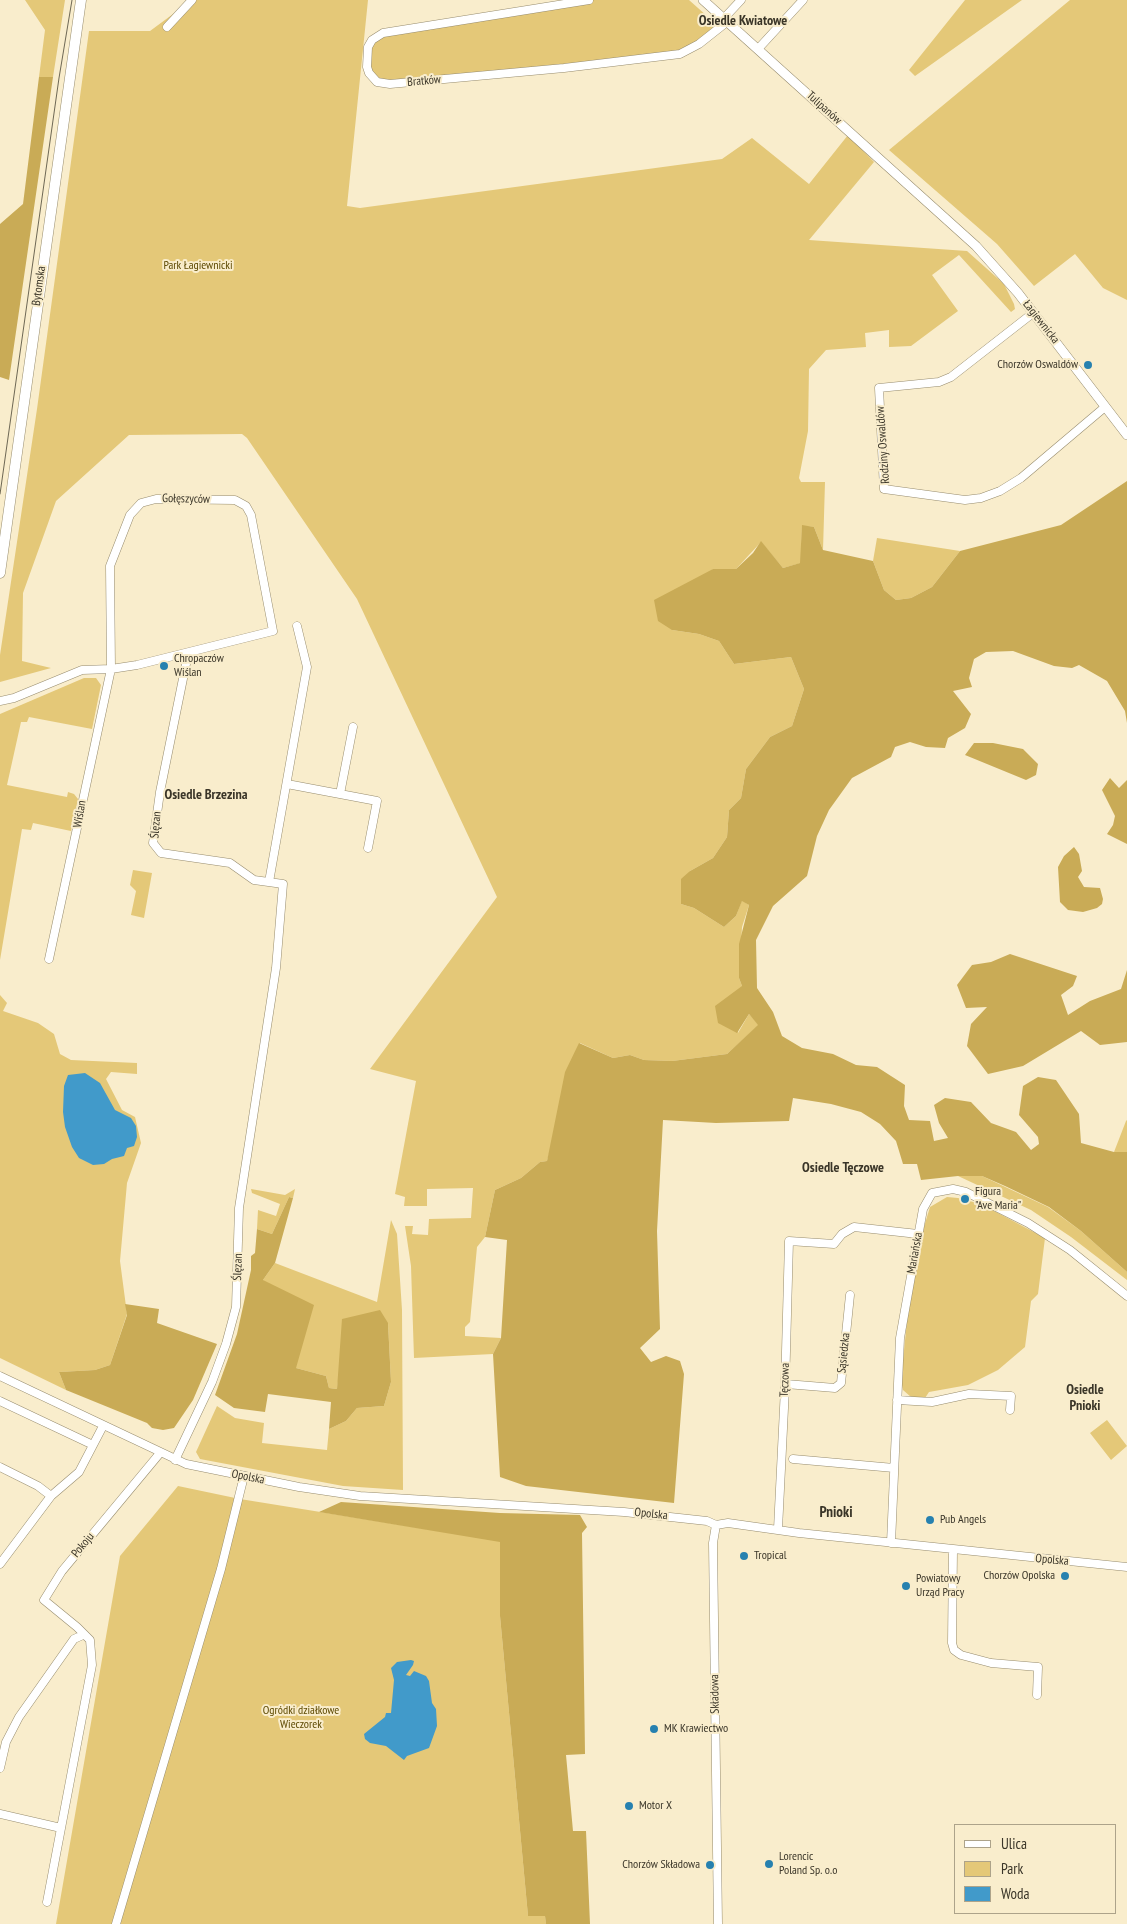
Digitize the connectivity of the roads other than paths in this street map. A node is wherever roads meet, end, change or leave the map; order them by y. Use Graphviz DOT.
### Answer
graph roads {
  1 [pos="81,0"];
  2 [pos="192,0"];
  3 [pos="588,0"];
  4 [pos="703,0"];
  5 [pos="741,0"];
  6 [pos="803,0"];
  7 [pos="726,20"];
  8 [pos="167,27"];
  9 [pos="758,49"];
  10 [pos="946,217"];
  11 [pos="1033,312"];
  12 [pos="1106,407"];
  13 [pos="1127,435"];
  14 [pos="0,573"];
  15 [pos="297,626"];
  16 [pos="188,654"];
  17 [pos="111,669"];
  18 [pos="0,701"];
  19 [pos="353,727"];
  20 [pos="287,784"];
  21 [pos="340,794"];
  22 [pos="368,848"];
  23 [pos="269,882"];
  24 [pos="49,959"];
  25 [pos="918,1234"];
  26 [pos="850,1295"];
  27 [pos="1127,1296"];
  28 [pos="0,1376"];
  29 [pos="786,1384"];
  30 [pos="897,1400"];
  31 [pos="0,1401"];
  32 [pos="1010,1410"];
  33 [pos="103,1426"];
  34 [pos="93,1445"];
  35 [pos="160,1453"];
  36 [pos="793,1459"];
  37 [pos="175,1460"];
  38 [pos="0,1467"];
  39 [pos="894,1468"];
  40 [pos="244,1476"];
  41 [pos="51,1496"];
  42 [pos="716,1525"];
  43 [pos="778,1530"];
  44 [pos="891,1543"];
  45 [pos="953,1550"];
  46 [pos="0,1564"];
  47 [pos="1127,1567"];
  48 [pos="83,1635"];
  49 [pos="1037,1695"];
  50 [pos="0,1768"];
  51 [pos="0,1814"];
  52 [pos="60,1828"];
  53 [pos="47,1902"];
  54 [pos="116,1924"];
  55 [pos="718,1924"];
  1 -- 14 [label="main road, Bytomska"];
  2 -- 8 [label="street"];
  3 -- 7 [label="street, Bratków"];
  4 -- 7 [label="street, Tulipanów"];
  5 -- 7 [label="street, Bratków"];
  6 -- 9 [label="street"];
  7 -- 9 [label="street, Tulipanów"];
  9 -- 10 [label="street, Tulipanów"];
  10 -- 11 [label="street, Łagiewnicka"];
  11 -- 12 [label="street, Łagiewnicka"];
  11 -- 12 [label="street, Rodziny Oswaldów"];
  12 -- 13 [label="street, Łagiewnicka"];
  15 -- 20 [label="street"];
  16 -- 17 [label="street"];
  16 -- 17 [label="street, Gołęszyców"];
  16 -- 23 [label="street, Ślęzan"];
  17 -- 18 [label="street"];
  17 -- 24 [label="street, Wiślan"];
  19 -- 21 [label="street"];
  20 -- 21 [label="street"];
  20 -- 23 [label="street"];
  21 -- 22 [label="street"];
  23 -- 37 [label="street, Ślęzan"];
  25 -- 27 [label="street, Mariańska"];
  25 -- 29 [label="street, Tęczowa"];
  25 -- 30 [label="street, Mariańska"];
  26 -- 29 [label="street, Sąsiedzka"];
  28 -- 33 [label="street"];
  29 -- 43 [label="street, Tęczowa"];
  30 -- 32 [label="street"];
  30 -- 39 [label="street, Mariańska"];
  31 -- 34 [label="street"];
  33 -- 34 [label="street"];
  33 -- 35 [label="street"];
  34 -- 41 [label="street"];
  35 -- 37 [label="street"];
  35 -- 48 [label="street, Pokoju"];
  36 -- 39 [label="street"];
  37 -- 40 [label="street, Opolska"];
  38 -- 41 [label="street"];
  39 -- 44 [label="street, Mariańska"];
  40 -- 42 [label="street, Opolska"];
  40 -- 54 [label="street"];
  41 -- 46 [label="street"];
  42 -- 43 [label="street, Opolska"];
  42 -- 55 [label="street, Składowa"];
  43 -- 44 [label="street, Opolska"];
  44 -- 45 [label="street, Opolska"];
  45 -- 47 [label="street, Opolska"];
  45 -- 49 [label="street"];
  48 -- 50 [label="street"];
  48 -- 52 [label="street, Pokoju"];
  51 -- 52 [label="street"];
  52 -- 53 [label="street, Pokoju"];
}
